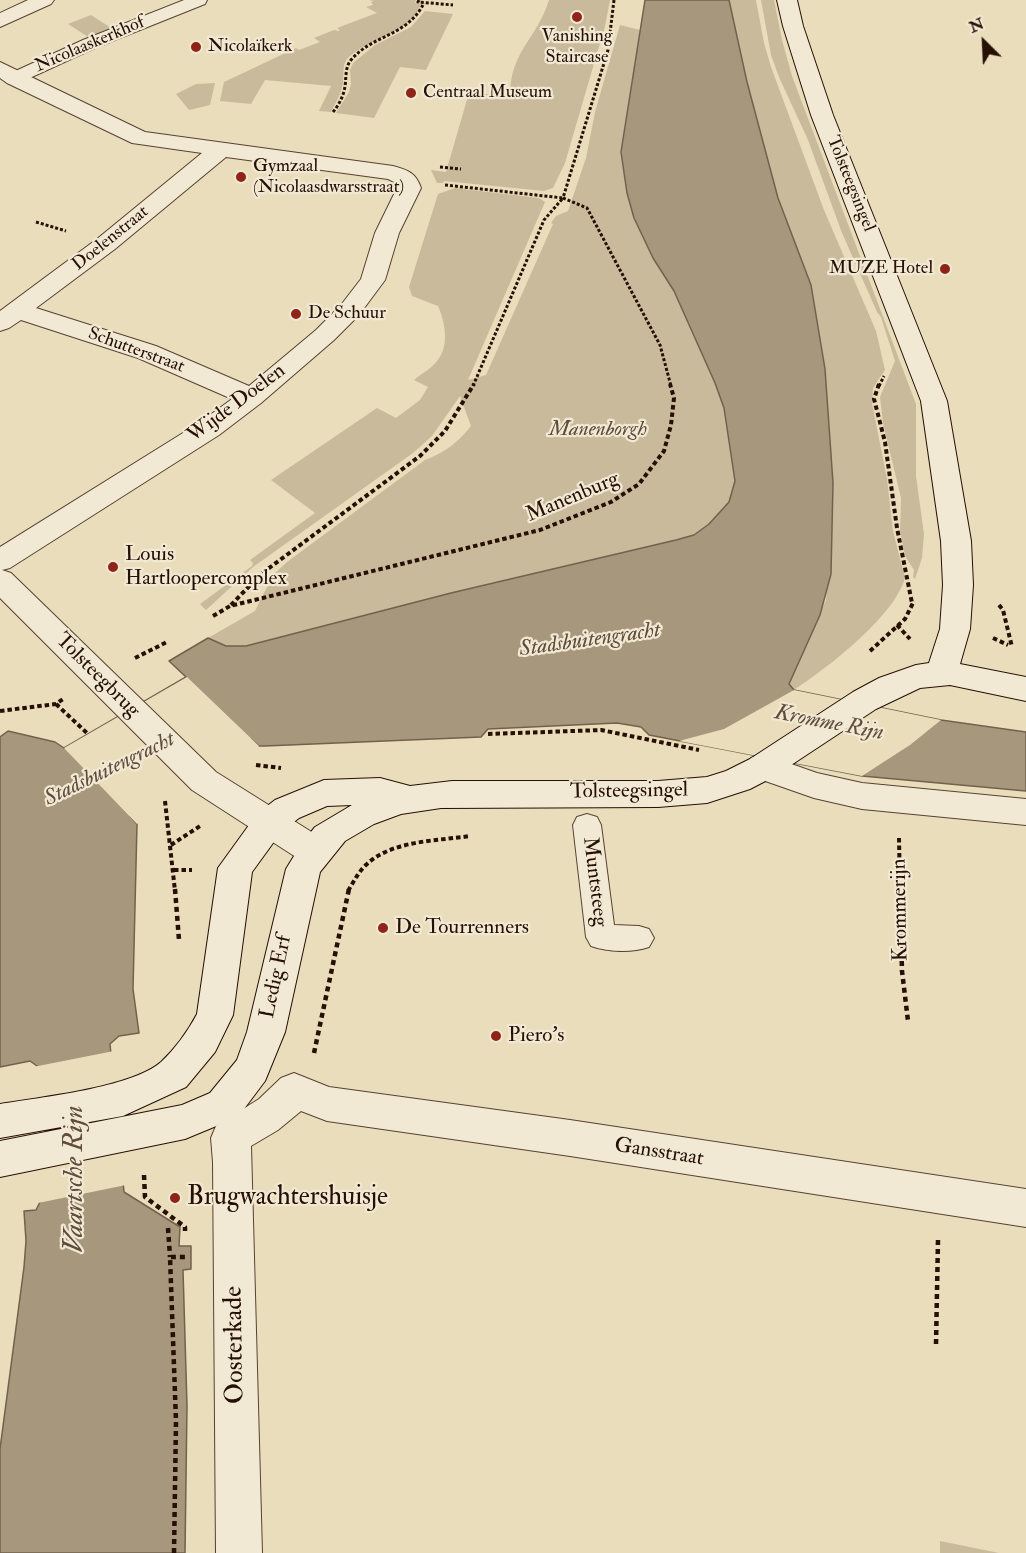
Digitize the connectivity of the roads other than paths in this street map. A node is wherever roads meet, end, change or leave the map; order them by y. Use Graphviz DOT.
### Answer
graph roads {
  1 [pos="44,0"];
  2 [pos="199,0"];
  3 [pos="787,0"];
  4 [pos="0,21"];
  5 [pos="13,76"];
  6 [pos="219,151"];
  7 [pos="10,316"];
  8 [pos="252,397"];
  9 [pos="0,561"];
  10 [pos="0,580"];
  11 [pos="942,673"];
  12 [pos="1026,689"];
  13 [pos="769,763"];
  14 [pos="513,793"];
  15 [pos="410,798"];
  16 [pos="1026,812"];
  17 [pos="269,823"];
  18 [pos="587,825"];
  19 [pos="314,851"];
  20 [pos="639,938"];
  21 [pos="125,1117"];
  22 [pos="25,1130"];
  23 [pos="230,1138"];
  24 [pos="0,1159"];
  25 [pos="1026,1208"];
  26 [pos="240,1553"];
  1 -- 4 [label="street"];
  2 -- 5 [label="lane, Nicolaaskerkhof"];
  3 -- 11 [label="street, Tolsteegsingel"];
  5 -- 6 [label="street"];
  6 -- 7 [label="street, Doelenstraat"];
  6 -- 8 [label="street, Wijde Doelen"];
  7 -- 8 [label="street, Schutterstraat"];
  8 -- 9 [label="street, Wijde Doelen"];
  10 -- 17 [label="street, Tolsteegbrug"];
  11 -- 12 [label="street"];
  11 -- 13 [label="street, Tolsteegsingel"];
  13 -- 14 [label="street, Tolsteegsingel"];
  13 -- 16 [label="street"];
  14 -- 15 [label="street, Ledig Erf"];
  15 -- 17 [label="street, Ledig Erf"];
  15 -- 19 [label="street, Ledig Erf"];
  17 -- 19 [label="street, Tolsteegbrug"];
  17 -- 21 [label="street, Ledig Erf"];
  18 -- 20 [label="lane, Muntsteeg"];
  19 -- 21 [label="street, Ledig Erf"];
  21 -- 22 [label="street"];
  22 -- 24 [label="street"];
  23 -- 25 [label="street, Gansstraat"];
  23 -- 26 [label="street, Oosterkade"];
}
